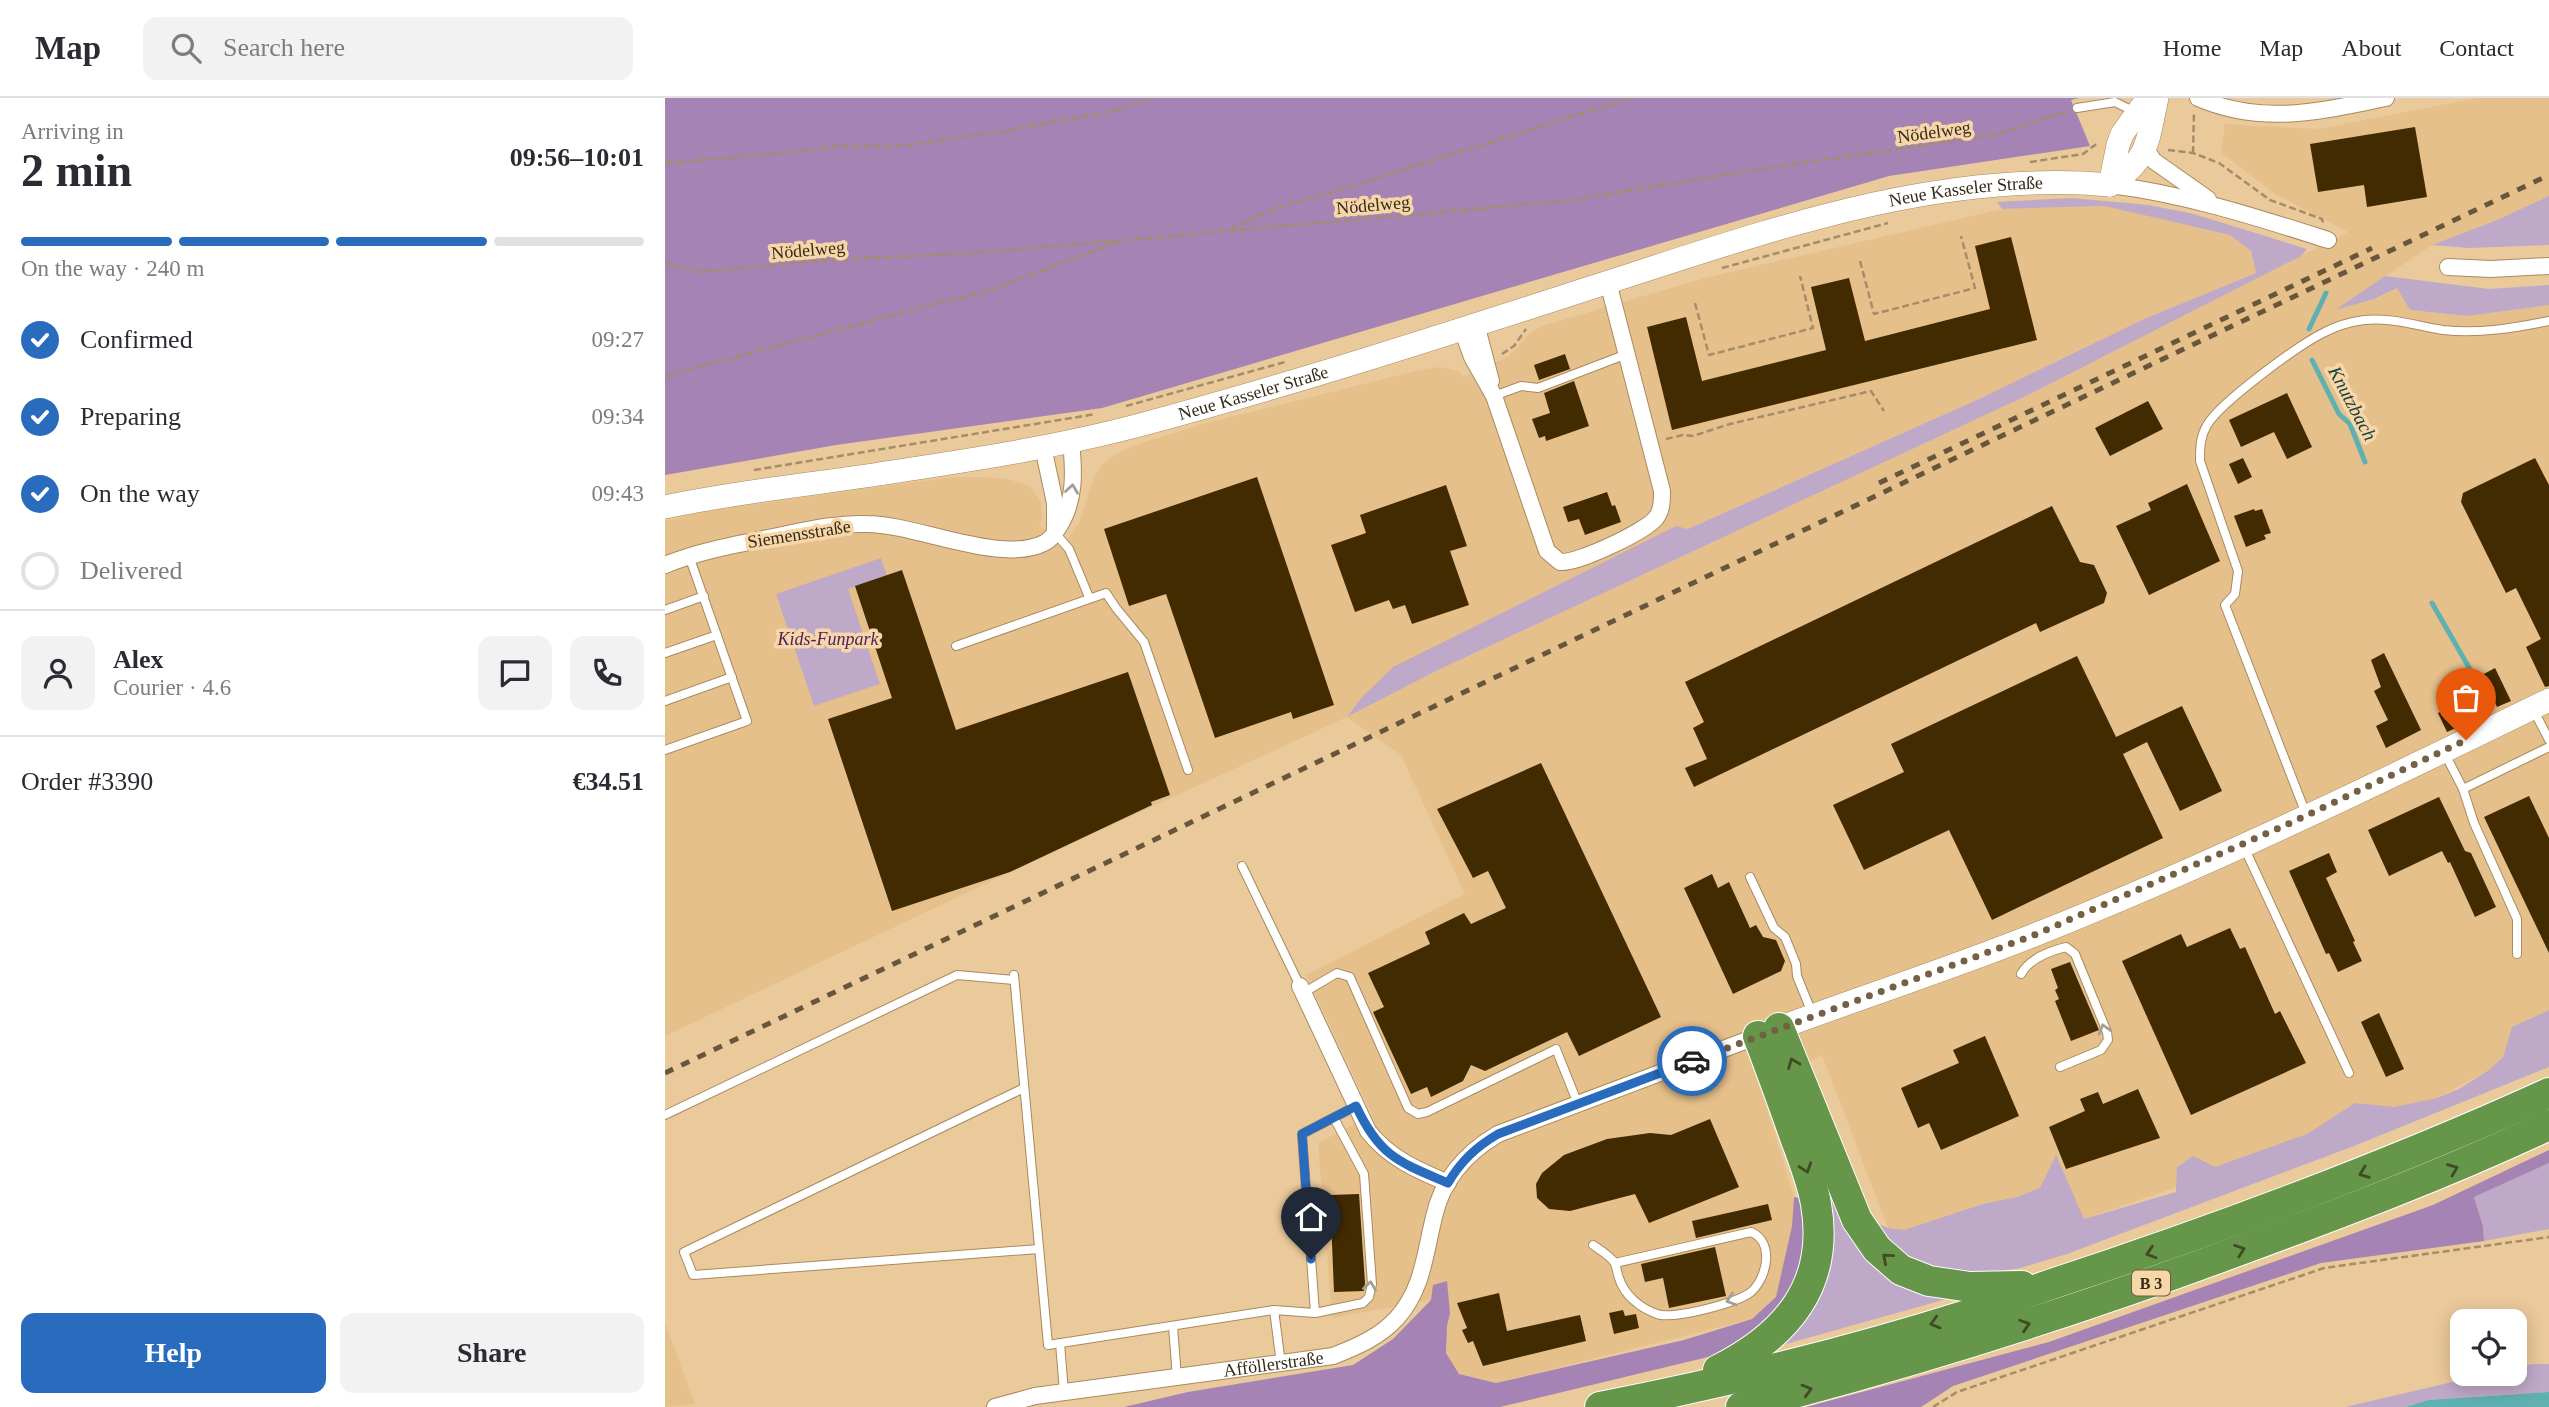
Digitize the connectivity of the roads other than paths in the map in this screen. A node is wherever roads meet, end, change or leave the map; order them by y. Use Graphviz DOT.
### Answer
graph roads {
  1 [pos="2157,98"];
  2 [pos="2386,98"];
  3 [pos="2196,102"];
  4 [pos="2143,106"];
  5 [pos="2077,108"];
  6 [pos="2145,148"];
  7 [pos="2110,184"];
  8 [pos="2219,206"];
  9 [pos="2328,240"];
  10 [pos="2549,266"];
  11 [pos="2448,267"];
  12 [pos="1608,282"];
  13 [pos="2549,321"];
  14 [pos="1469,327"];
  15 [pos="1627,354"];
  16 [pos="1493,393"];
  17 [pos="1071,441"];
  18 [pos="1043,447"];
  19 [pos="665,507"];
  20 [pos="1055,533"];
  21 [pos="689,556"];
  22 [pos="665,565"];
  23 [pos="704,596"];
  24 [pos="1090,597"];
  25 [pos="665,610"];
  26 [pos="717,635"];
  27 [pos="956,646"];
  28 [pos="665,653"];
  29 [pos="732,677"];
  30 [pos="665,701"];
  31 [pos="2541,704"];
  32 [pos="2549,740"];
  33 [pos="2549,747"];
  34 [pos="665,750"];
  35 [pos="2443,751"];
  36 [pos="1188,770"];
  37 [pos="2463,789"];
  38 [pos="2307,816"];
  39 [pos="2243,845"];
  40 [pos="1242,866"];
  41 [pos="1750,877"];
  42 [pos="2517,954"];
  43 [pos="2021,974"];
  44 [pos="1301,990"];
  45 [pos="1814,1016"];
  46 [pos="1768,1032"];
  47 [pos="2060,1066"];
  48 [pos="2349,1073"];
  49 [pos="1024,1088"];
  50 [pos="2549,1093"];
  51 [pos="1578,1104"];
  52 [pos="1356,1106"];
  53 [pos="665,1115"];
  54 [pos="1334,1118"];
  55 [pos="2549,1125"];
  56 [pos="1448,1183"];
  57 [pos="1593,1245"];
  58 [pos="1039,1249"];
  59 [pos="1615,1262"];
  60 [pos="2047,1286"];
  61 [pos="1274,1310"];
  62 [pos="1315,1313"];
  63 [pos="1173,1326"];
  64 [pos="1060,1343"];
  65 [pos="1281,1364"];
  66 [pos="1177,1378"];
  67 [pos="1679,1390"];
  68 [pos="1064,1392"];
  69 [pos="995,1407"];
  70 [pos="1599,1407"];
  71 [pos="1741,1407"];
  1 -- 6 [label="main road"];
  2 -- 3 [label="street"];
  4 -- 5 [label="lane"];
  4 -- 7 [label="main road"];
  6 -- 7 [label="main road"];
  6 -- 8 [label="street"];
  7 -- 8 [label="street, Neue Kasseler Straße"];
  7 -- 12 [label="main road, Neue Kasseler Straße"];
  8 -- 9 [label="street, Neue Kasseler Straße"];
  10 -- 11 [label="street"];
  12 -- 14 [label="main road, Neue Kasseler Straße"];
  12 -- 15 [label="street"];
  13 -- 38 [label="lane"];
  14 -- 16 [label="street"];
  14 -- 16 [label="street"];
  14 -- 17 [label="main road, Neue Kasseler Straße"];
  15 -- 16 [label="lane"];
  15 -- 16 [label="street"];
  17 -- 18 [label="main road, Neue Kasseler Straße"];
  20 -- 17 [label="street, one-way"];
  18 -- 19 [label="main road, Neue Kasseler Straße"];
  18 -- 20 [label="street"];
  20 -- 21 [label="street, Siemensstraße"];
  20 -- 24 [label="lane"];
  21 -- 22 [label="street, Siemensstraße"];
  21 -- 23 [label="lane"];
  23 -- 25 [label="lane"];
  23 -- 26 [label="lane"];
  24 -- 27 [label="lane"];
  24 -- 36 [label="lane"];
  26 -- 28 [label="lane"];
  26 -- 29 [label="lane"];
  29 -- 30 [label="lane"];
  29 -- 34 [label="lane"];
  31 -- 32 [label="lane"];
  31 -- 35 [label="main road, Afföllerstraße"];
  33 -- 37 [label="lane"];
  35 -- 37 [label="lane"];
  35 -- 38 [label="main road, Afföllerstraße"];
  37 -- 42 [label="lane"];
  38 -- 39 [label="main road, Afföllerstraße"];
  39 -- 45 [label="main road, Afföllerstraße"];
  39 -- 48 [label="lane"];
  40 -- 44 [label="lane"];
  41 -- 45 [label="lane"];
  47 -- 43 [label="lane, one-way"];
  44 -- 51 [label="lane"];
  44 -- 52 [label="street"];
  45 -- 46 [label="main road, Afföllerstraße"];
  46 -- 51 [label="street, Afföllerstraße"];
  60 -- 46 [label="highway, one-way"];
  46 -- 67 [label="highway, one-way"];
  49 -- 53 [label="lane"];
  49 -- 58 [label="lane"];
  49 -- 58 [label="lane"];
  50 -- 60 [label="highway, B 3, one-way"];
  51 -- 56 [label="street, Afföllerstraße"];
  52 -- 54 [label="lane"];
  52 -- 56 [label="street"];
  54 -- 62 [label="lane"];
  62 -- 54 [label="lane, one-way"];
  71 -- 55 [label="highway, B 3, one-way"];
  56 -- 65 [label="street, Afföllerstraße"];
  57 -- 59 [label="lane"];
  58 -- 64 [label="lane"];
  59 -- 59 [label="lane, one-way"];
  60 -- 67 [label="highway, B 3, one-way"];
  61 -- 62 [label="lane"];
  61 -- 63 [label="lane"];
  61 -- 65 [label="lane"];
  63 -- 64 [label="lane"];
  63 -- 66 [label="lane"];
  64 -- 68 [label="lane"];
  65 -- 66 [label="street, Afföllerstraße"];
  66 -- 68 [label="street, Afföllerstraße"];
  67 -- 70 [label="highway, B 3"];
  68 -- 69 [label="street, Afföllerstraße"];
}
